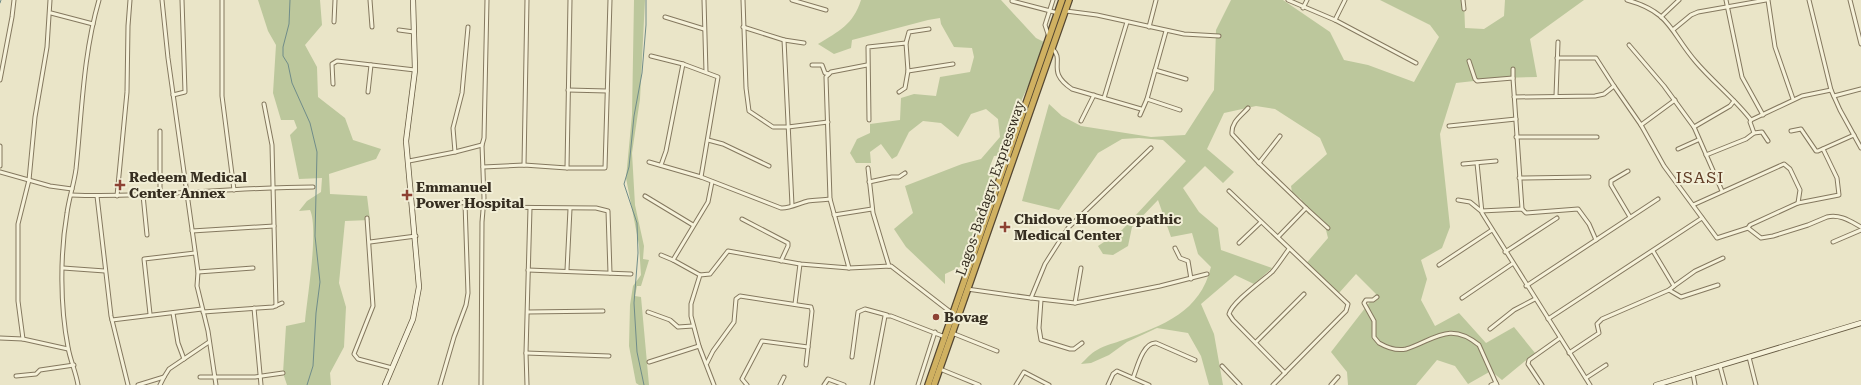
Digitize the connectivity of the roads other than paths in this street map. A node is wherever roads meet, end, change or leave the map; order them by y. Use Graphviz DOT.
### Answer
graph roads {
  1 [pos="14,0"];
  2 [pos="50,0"];
  3 [pos="99,0"];
  4 [pos="130,0"];
  5 [pos="162,0"];
  6 [pos="182,0"];
  7 [pos="222,0"];
  8 [pos="335,0"];
  9 [pos="370,0"];
  10 [pos="414,0"];
  11 [pos="487,0"];
  12 [pos="527,0"];
  13 [pos="570,0"];
  14 [pos="610,0"];
  15 [pos="704,0"];
  16 [pos="743,0"];
  17 [pos="792,0"];
  18 [pos="1052,0"];
  19 [pos="1062,0"];
  20 [pos="1069,0"];
  21 [pos="1156,0"];
  22 [pos="1288,0"];
  23 [pos="1307,0"];
  24 [pos="1345,0"];
  25 [pos="1463,0"];
  26 [pos="1627,0"];
  27 [pos="1679,0"];
  28 [pos="1726,0"];
  29 [pos="1767,0"];
  30 [pos="1809,0"];
  31 [pos="1850,0"];
  32 [pos="1012,1"];
  33 [pos="1674,1"];
  34 [pos="1728,7"];
  35 [pos="1303,8"];
  36 [pos="1464,9"];
  37 [pos="826,10"];
  38 [pos="1048,10"];
  39 [pos="1066,11"];
  40 [pos="1058,13"];
  41 [pos="51,14"];
  42 [pos="665,17"];
  43 [pos="1661,17"];
  44 [pos="1335,20"];
  45 [pos="334,22"];
  46 [pos="1127,22"];
  47 [pos="93,24"];
  48 [pos="468,27"];
  49 [pos="743,27"];
  50 [pos="1149,27"];
  51 [pos="372,28"];
  52 [pos="929,29"];
  53 [pos="1674,29"];
  54 [pos="399,30"];
  55 [pos="704,30"];
  56 [pos="1166,31"];
  57 [pos="414,32"];
  58 [pos="1220,36"];
  59 [pos="1050,38"];
  60 [pos="784,40"];
  61 [pos="1558,42"];
  62 [pos="804,43"];
  63 [pos="906,43"];
  64 [pos="1861,44"];
  65 [pos="1629,45"];
  66 [pos="1052,48"];
  67 [pos="651,56"];
  68 [pos="1557,58"];
  69 [pos="1470,61"];
  70 [pos="1416,63"];
  71 [pos="683,64"];
  72 [pos="953,64"];
  73 [pos="371,65"];
  74 [pos="812,65"];
  75 [pos="867,66"];
  76 [pos="1513,69"];
  77 [pos="415,70"];
  78 [pos="1155,70"];
  79 [pos="908,71"];
  80 [pos="706,72"];
  81 [pos="829,74"];
  82 [pos="1513,78"];
  83 [pos="1186,79"];
  84 [pos="0,80"];
  85 [pos="333,84"];
  86 [pos="1614,86"];
  87 [pos="1861,89"];
  88 [pos="568,90"];
  89 [pos="1831,90"];
  90 [pos="607,91"];
  91 [pos="368,92"];
  92 [pos="899,92"];
  93 [pos="173,95"];
  94 [pos="1094,95"];
  95 [pos="1556,96"];
  96 [pos="1834,96"];
  97 [pos="1514,97"];
  98 [pos="1104,98"];
  99 [pos="1793,99"];
  100 [pos="1147,100"];
  101 [pos="1674,100"];
  102 [pos="1734,101"];
  103 [pos="264,104"];
  104 [pos="1248,108"];
  105 [pos="1141,109"];
  106 [pos="1180,110"];
  107 [pos="1140,115"];
  108 [pos="1763,115"];
  109 [pos="1516,119"];
  110 [pos="869,120"];
  111 [pos="1751,120"];
  112 [pos="1081,121"];
  113 [pos="828,122"];
  114 [pos="1641,125"];
  115 [pos="1449,126"];
  116 [pos="788,127"];
  117 [pos="1694,127"];
  118 [pos="160,131"];
  119 [pos="1791,131"];
  120 [pos="1754,133"];
  121 [pos="1854,135"];
  122 [pos="1280,136"];
  123 [pos="1861,136"];
  124 [pos="1597,137"];
  125 [pos="1516,138"];
  126 [pos="1856,139"];
  127 [pos="708,140"];
  128 [pos="1698,140"];
  129 [pos="1768,141"];
  130 [pos="482,144"];
  131 [pos="0,146"];
  132 [pos="1151,148"];
  133 [pos="1861,148"];
  134 [pos="1678,149"];
  135 [pos="1823,150"];
  136 [pos="455,152"];
  137 [pos="1706,155"];
  138 [pos="409,160"];
  139 [pos="1496,161"];
  140 [pos="649,162"];
  141 [pos="1259,163"];
  142 [pos="1478,163"];
  143 [pos="1463,164"];
  144 [pos="524,165"];
  145 [pos="661,165"];
  146 [pos="0,166"];
  147 [pos="768,166"];
  148 [pos="483,167"];
  149 [pos="567,168"];
  150 [pos="868,168"];
  151 [pos="1628,171"];
  152 [pos="0,172"];
  153 [pos="905,173"];
  154 [pos="701,177"];
  155 [pos="1589,177"];
  156 [pos="1519,178"];
  157 [pos="29,180"];
  158 [pos="712,182"];
  159 [pos="869,182"];
  160 [pos="273,187"];
  161 [pos="313,187"];
  162 [pos="72,189"];
  163 [pos="234,190"];
  164 [pos="1229,191"];
  165 [pos="1722,191"];
  166 [pos="186,193"];
  167 [pos="160,194"];
  168 [pos="71,195"];
  169 [pos="143,195"];
  170 [pos="97,196"];
  171 [pos="117,196"];
  172 [pos="645,196"];
  173 [pos="830,199"];
  174 [pos="1658,199"];
  175 [pos="1458,200"];
  176 [pos="483,202"];
  177 [pos="465,203"];
  178 [pos="1798,203"];
  179 [pos="450,204"];
  180 [pos="792,205"];
  181 [pos="1693,205"];
  182 [pos="482,207"];
  183 [pos="530,208"];
  184 [pos="1306,208"];
  185 [pos="570,209"];
  186 [pos="872,209"];
  187 [pos="1522,209"];
  188 [pos="1481,211"];
  189 [pos="834,215"];
  190 [pos="1630,217"];
  191 [pos="367,218"];
  192 [pos="1557,218"];
  193 [pos="1702,218"];
  194 [pos="742,219"];
  195 [pos="1260,223"];
  196 [pos="693,225"];
  197 [pos="274,226"];
  198 [pos="1861,227"];
  199 [pos="1328,228"];
  200 [pos="1748,228"];
  201 [pos="1492,230"];
  202 [pos="1861,230"];
  203 [pos="192,231"];
  204 [pos="147,235"];
  205 [pos="416,236"];
  206 [pos="1278,237"];
  207 [pos="1596,240"];
  208 [pos="370,242"];
  209 [pos="1833,242"];
  210 [pos="1239,243"];
  211 [pos="1175,248"];
  212 [pos="1289,249"];
  213 [pos="1653,251"];
  214 [pos="1505,252"];
  215 [pos="195,253"];
  216 [pos="661,255"];
  217 [pos="1723,258"];
  218 [pos="673,260"];
  219 [pos="781,261"];
  220 [pos="800,264"];
  221 [pos="1512,264"];
  222 [pos="1439,265"];
  223 [pos="889,266"];
  224 [pos="63,268"];
  225 [pos="253,268"];
  226 [pos="849,268"];
  227 [pos="1080,268"];
  228 [pos="528,270"];
  229 [pos="567,270"];
  230 [pos="105,271"];
  231 [pos="198,272"];
  232 [pos="610,273"];
  233 [pos="631,274"];
  234 [pos="1207,274"];
  235 [pos="700,275"];
  236 [pos="1191,279"];
  237 [pos="1718,285"];
  238 [pos="1526,286"];
  239 [pos="1674,286"];
  240 [pos="968,289"];
  241 [pos="1669,290"];
  242 [pos="1304,294"];
  243 [pos="1377,297"];
  244 [pos="1031,298"];
  245 [pos="1462,298"];
  246 [pos="1535,299"];
  247 [pos="1041,300"];
  248 [pos="282,303"];
  249 [pos="1075,303"];
  250 [pos="795,304"];
  251 [pos="276,306"];
  252 [pos="254,308"];
  253 [pos="202,310"];
  254 [pos="603,311"];
  255 [pos="528,312"];
  256 [pos="648,312"];
  257 [pos="173,313"];
  258 [pos="150,314"];
  259 [pos="953,314"];
  260 [pos="887,315"];
  261 [pos="1548,319"];
  262 [pos="112,320"];
  263 [pos="1861,323"];
  264 [pos="693,326"];
  265 [pos="1490,328"];
  266 [pos="935,332"];
  267 [pos="952,333"];
  268 [pos="945,337"];
  269 [pos="1,338"];
  270 [pos="1560,338"];
  271 [pos="23,339"];
  272 [pos="210,342"];
  273 [pos="1256,342"];
  274 [pos="1082,343"];
  275 [pos="0,344"];
  276 [pos="699,346"];
  277 [pos="808,347"];
  278 [pos="68,349"];
  279 [pos="997,350"];
  280 [pos="526,353"];
  281 [pos="1570,353"];
  282 [pos="609,356"];
  283 [pos="852,357"];
  284 [pos="1749,357"];
  285 [pos="184,359"];
  286 [pos="1196,360"];
  287 [pos="649,362"];
  288 [pos="707,363"];
  289 [pos="74,365"];
  290 [pos="806,365"];
  291 [pos="1606,365"];
  292 [pos="1222,366"];
  293 [pos="1720,366"];
  294 [pos="392,368"];
  295 [pos="939,369"];
  296 [pos="283,373"];
  297 [pos="1285,373"];
  298 [pos="1692,374"];
  299 [pos="260,375"];
  300 [pos="16,376"];
  301 [pos="784,376"];
  302 [pos="164,377"];
  303 [pos="200,377"];
  304 [pos="215,377"];
  305 [pos="1338,377"];
  306 [pos="1133,378"];
  307 [pos="1586,378"];
  308 [pos="1497,384"];
  309 [pos="78,385"];
  310 [pos="128,385"];
  311 [pos="138,385"];
  312 [pos="160,385"];
  313 [pos="216,385"];
  314 [pos="261,385"];
  315 [pos="386,385"];
  316 [pos="440,385"];
  317 [pos="481,385"];
  318 [pos="527,385"];
  319 [pos="713,385"];
  320 [pos="747,385"];
  321 [pos="780,385"];
  322 [pos="824,385"];
  323 [pos="844,385"];
  324 [pos="872,385"];
  325 [pos="918,385"];
  326 [pos="928,385"];
  327 [pos="934,385"];
  328 [pos="979,385"];
  329 [pos="1016,385"];
  330 [pos="1049,385"];
  331 [pos="1108,385"];
  332 [pos="1149,385"];
  333 [pos="1240,385"];
  334 [pos="1273,385"];
  335 [pos="1331,385"];
  336 [pos="1491,385"];
  337 [pos="1542,385"];
  338 [pos="1590,385"];
  339 [pos="1656,385"];
  340 [pos="1695,385"];
  341 [pos="1725,385"];
  342 [pos="1756,385"];
  1 -- 84 [label="street"];
  2 -- 41 [label="street"];
  3 -- 47 [label="street"];
  4 -- 171 [label="street"];
  5 -- 93 [label="street"];
  6 -- 93 [label="street"];
  7 -- 163 [label="street"];
  8 -- 45 [label="street"];
  9 -- 51 [label="street"];
  10 -- 57 [label="street"];
  11 -- 130 [label="street"];
  12 -- 144 [label="street"];
  13 -- 88 [label="street"];
  14 -- 90 [label="street"];
  15 -- 55 [label="street"];
  16 -- 49 [label="street"];
  17 -- 37 [label="street"];
  18 -- 38 [label="street"];
  19 -- 40 [label="highway, Lagos-Badagry Expressway"];
  20 -- 39 [label="highway, Lagos-Badagry Expressway"];
  21 -- 50 [label="street"];
  22 -- 35 [label="street"];
  23 -- 35 [label="street"];
  24 -- 44 [label="street"];
  25 -- 36 [label="street"];
  26 -- 43 [label="street"];
  27 -- 33 [label="street"];
  28 -- 34 [label="street"];
  29 -- 34 [label="street"];
  29 -- 99 [label="street"];
  30 -- 89 [label="street"];
  31 -- 64 [label="street"];
  32 -- 38 [label="street"];
  33 -- 43 [label="street"];
  34 -- 53 [label="street"];
  34 -- 108 [label="street"];
  35 -- 44 [label="street"];
  38 -- 40 [label="street"];
  38 -- 59 [label="street"];
  39 -- 46 [label="street"];
  39 -- 66 [label="highway, Lagos-Badagry Expressway"];
  40 -- 59 [label="highway, Lagos-Badagry Expressway"];
  41 -- 47 [label="street"];
  41 -- 157 [label="street"];
  42 -- 55 [label="street"];
  43 -- 53 [label="street"];
  44 -- 70 [label="street"];
  46 -- 50 [label="street"];
  46 -- 98 [label="street"];
  47 -- 162 [label="street"];
  48 -- 136 [label="street"];
  49 -- 60 [label="street"];
  49 -- 116 [label="street"];
  50 -- 56 [label="street"];
  52 -- 63 [label="street"];
  53 -- 102 [label="street"];
  54 -- 57 [label="street"];
  55 -- 80 [label="street"];
  56 -- 58 [label="street"];
  56 -- 78 [label="street"];
  57 -- 77 [label="street"];
  59 -- 259 [label="highway, Lagos-Badagry Expressway"];
  60 -- 62 [label="street"];
  60 -- 116 [label="street"];
  61 -- 68 [label="street"];
  63 -- 75 [label="street"];
  63 -- 79 [label="street"];
  65 -- 101 [label="street"];
  66 -- 94 [label="street"];
  66 -- 240 [label="highway, Lagos-Badagry Expressway"];
  67 -- 71 [label="street"];
  68 -- 86 [label="street"];
  68 -- 95 [label="street"];
  69 -- 82 [label="street"];
  71 -- 80 [label="street"];
  71 -- 145 [label="street"];
  72 -- 79 [label="street"];
  73 -- 77 [label="street"];
  73 -- 85 [label="street"];
  73 -- 91 [label="street"];
  74 -- 81 [label="street"];
  75 -- 81 [label="street"];
  75 -- 110 [label="street"];
  76 -- 82 [label="street"];
  77 -- 138 [label="street"];
  78 -- 83 [label="street"];
  78 -- 100 [label="street"];
  79 -- 92 [label="street"];
  80 -- 127 [label="street"];
  81 -- 113 [label="street"];
  82 -- 97 [label="street"];
  86 -- 95 [label="street"];
  86 -- 114 [label="street"];
  87 -- 96 [label="street"];
  88 -- 90 [label="street"];
  88 -- 149 [label="street"];
  89 -- 96 [label="street"];
  89 -- 99 [label="street"];
  90 -- 149 [label="street"];
  93 -- 166 [label="street"];
  94 -- 98 [label="street"];
  94 -- 112 [label="street"];
  95 -- 97 [label="street"];
  96 -- 121 [label="street"];
  97 -- 109 [label="street"];
  98 -- 105 [label="street"];
  99 -- 108 [label="street"];
  100 -- 105 [label="street"];
  100 -- 106 [label="street"];
  101 -- 114 [label="street"];
  101 -- 117 [label="street"];
  102 -- 111 [label="street"];
  102 -- 117 [label="street"];
  103 -- 160 [label="street"];
  104 -- 141 [label="street"];
  105 -- 107 [label="street"];
  108 -- 111 [label="street"];
  109 -- 115 [label="street"];
  109 -- 125 [label="street"];
  111 -- 120 [label="street"];
  113 -- 116 [label="street"];
  113 -- 173 [label="street"];
  114 -- 181 [label="street"];
  116 -- 180 [label="street"];
  117 -- 128 [label="street"];
  118 -- 167 [label="street"];
  119 -- 135 [label="street"];
  120 -- 129 [label="street"];
  120 -- 137 [label="street"];
  121 -- 126 [label="street"];
  121 -- 135 [label="street"];
  122 -- 141 [label="street"];
  123 -- 126 [label="street"];
  124 -- 125 [label="street"];
  125 -- 156 [label="street"];
  126 -- 133 [label="street"];
  127 -- 147 [label="street"];
  127 -- 154 [label="street"];
  128 -- 134 [label="street"];
  128 -- 137 [label="street"];
  130 -- 136 [label="street"];
  130 -- 148 [label="street"];
  131 -- 146 [label="street"];
  132 -- 244 [label="street"];
  135 -- 178 [label="street"];
  136 -- 138 [label="street"];
  137 -- 165 [label="street"];
  138 -- 205 [label="street"];
  139 -- 142 [label="street"];
  140 -- 145 [label="street"];
  141 -- 184 [label="street"];
  142 -- 143 [label="street"];
  142 -- 188 [label="street"];
  144 -- 148 [label="street"];
  144 -- 149 [label="street"];
  145 -- 154 [label="street"];
  148 -- 176 [label="street"];
  150 -- 159 [label="street"];
  151 -- 190 [label="street"];
  152 -- 157 [label="street"];
  153 -- 159 [label="street"];
  154 -- 158 [label="street"];
  155 -- 156 [label="street"];
  156 -- 187 [label="street"];
  157 -- 162 [label="street"];
  157 -- 271 [label="street"];
  158 -- 180 [label="street"];
  158 -- 196 [label="street"];
  159 -- 186 [label="street"];
  160 -- 161 [label="street"];
  160 -- 163 [label="street"];
  160 -- 197 [label="street"];
  162 -- 168 [label="street"];
  163 -- 166 [label="street"];
  164 -- 195 [label="street"];
  165 -- 178 [label="street"];
  165 -- 181 [label="street"];
  166 -- 167 [label="street"];
  166 -- 203 [label="street"];
  167 -- 169 [label="street"];
  168 -- 170 [label="street"];
  168 -- 224 [label="street"];
  169 -- 171 [label="street"];
  169 -- 204 [label="street"];
  170 -- 171 [label="street"];
  170 -- 230 [label="street"];
  172 -- 196 [label="street"];
  173 -- 180 [label="street"];
  173 -- 189 [label="street"];
  174 -- 190 [label="street"];
  175 -- 188 [label="street"];
  176 -- 177 [label="street"];
  176 -- 182 [label="street"];
  177 -- 179 [label="street"];
  177 -- 316 [label="street"];
  178 -- 200 [label="street"];
  181 -- 193 [label="street"];
  182 -- 183 [label="street"];
  182 -- 317 [label="street"];
  183 -- 185 [label="street"];
  183 -- 228 [label="street"];
  184 -- 199 [label="street"];
  184 -- 206 [label="street"];
  185 -- 229 [label="street"];
  185 -- 232 [label="street"];
  186 -- 189 [label="street"];
  186 -- 223 [label="street"];
  187 -- 188 [label="street"];
  187 -- 207 [label="street"];
  188 -- 201 [label="street"];
  189 -- 226 [label="street"];
  190 -- 207 [label="street"];
  191 -- 208 [label="street"];
  192 -- 214 [label="street"];
  193 -- 200 [label="street"];
  193 -- 213 [label="street"];
  194 -- 219 [label="street"];
  195 -- 206 [label="street"];
  195 -- 210 [label="street"];
  196 -- 218 [label="street"];
  197 -- 203 [label="street"];
  197 -- 251 [label="street"];
  198 -- 200 [label="street"];
  201 -- 214 [label="street"];
  201 -- 222 [label="street"];
  202 -- 209 [label="street"];
  203 -- 215 [label="street"];
  205 -- 208 [label="street"];
  205 -- 294 [label="street"];
  206 -- 212 [label="street"];
  207 -- 238 [label="street"];
  208 -- 294 [label="street"];
  211 -- 236 [label="street"];
  212 -- 273 [label="street"];
  212 -- 297 [label="street"];
  213 -- 239 [label="street"];
  213 -- 261 [label="street"];
  214 -- 221 [label="street"];
  215 -- 231 [label="street"];
  215 -- 258 [label="street"];
  216 -- 218 [label="street"];
  217 -- 239 [label="street"];
  218 -- 235 [label="street"];
  219 -- 220 [label="street"];
  219 -- 235 [label="street"];
  220 -- 226 [label="street"];
  220 -- 250 [label="street"];
  221 -- 238 [label="street"];
  221 -- 245 [label="street"];
  223 -- 226 [label="street"];
  223 -- 259 [label="street"];
  224 -- 230 [label="street"];
  224 -- 278 [label="street"];
  225 -- 231 [label="street"];
  227 -- 249 [label="street"];
  228 -- 229 [label="street"];
  228 -- 255 [label="street"];
  229 -- 232 [label="street"];
  230 -- 262 [label="street"];
  231 -- 253 [label="street"];
  232 -- 233 [label="street"];
  234 -- 236 [label="street"];
  235 -- 264 [label="street"];
  236 -- 249 [label="street"];
  237 -- 241 [label="street"];
  238 -- 246 [label="street"];
  239 -- 241 [label="street"];
  240 -- 244 [label="street"];
  240 -- 267 [label="highway, Lagos-Badagry Expressway"];
  241 -- 281 [label="street"];
  242 -- 273 [label="street"];
  243 -- 308 [label="street"];
  244 -- 247 [label="street"];
  246 -- 261 [label="street"];
  246 -- 265 [label="street"];
  247 -- 249 [label="street"];
  247 -- 274 [label="street"];
  248 -- 251 [label="street"];
  250 -- 277 [label="street"];
  250 -- 288 [label="street"];
  251 -- 252 [label="street"];
  252 -- 253 [label="street"];
  252 -- 299 [label="street"];
  253 -- 257 [label="street"];
  253 -- 272 [label="street"];
  254 -- 255 [label="street"];
  255 -- 280 [label="street"];
  256 -- 264 [label="street"];
  257 -- 258 [label="street"];
  257 -- 285 [label="street"];
  258 -- 262 [label="street"];
  259 -- 268 [label="highway, Lagos-Badagry Expressway"];
  260 -- 266 [label="street"];
  260 -- 283 [label="street"];
  260 -- 324 [label="street"];
  261 -- 270 [label="street"];
  262 -- 310 [label="street"];
  263 -- 284 [label="street"];
  264 -- 276 [label="street"];
  266 -- 268 [label="street"];
  266 -- 325 [label="street"];
  267 -- 279 [label="street"];
  267 -- 295 [label="highway, Lagos-Badagry Expressway"];
  268 -- 326 [label="highway, Lagos-Badagry Expressway"];
  269 -- 271 [label="street"];
  269 -- 275 [label="street"];
  270 -- 281 [label="street"];
  270 -- 337 [label="street"];
  271 -- 278 [label="street"];
  272 -- 285 [label="street"];
  272 -- 304 [label="street"];
  273 -- 297 [label="street"];
  276 -- 287 [label="street"];
  276 -- 288 [label="street"];
  277 -- 290 [label="street"];
  277 -- 320 [label="street"];
  278 -- 289 [label="street"];
  280 -- 282 [label="street"];
  280 -- 318 [label="street"];
  281 -- 307 [label="street"];
  284 -- 293 [label="street"];
  284 -- 342 [label="street"];
  285 -- 302 [label="street"];
  286 -- 306 [label="street"];
  288 -- 319 [label="street"];
  289 -- 300 [label="street"];
  289 -- 309 [label="street"];
  291 -- 307 [label="street"];
  292 -- 333 [label="street"];
  293 -- 298 [label="street"];
  293 -- 341 [label="street"];
  294 -- 315 [label="street"];
  295 -- 327 [label="highway, Lagos-Badagry Expressway"];
  295 -- 328 [label="street"];
  296 -- 299 [label="street"];
  297 -- 334 [label="street"];
  298 -- 339 [label="street"];
  298 -- 340 [label="street"];
  299 -- 304 [label="street"];
  299 -- 314 [label="street"];
  301 -- 321 [label="street"];
  302 -- 311 [label="street"];
  302 -- 312 [label="street"];
  303 -- 304 [label="street"];
  304 -- 313 [label="street"];
  305 -- 335 [label="street"];
  306 -- 331 [label="street"];
  306 -- 332 [label="street"];
  307 -- 338 [label="street"];
  308 -- 336 [label="street"];
  322 -- 323 [label="street"];
  329 -- 330 [label="street"];
}
